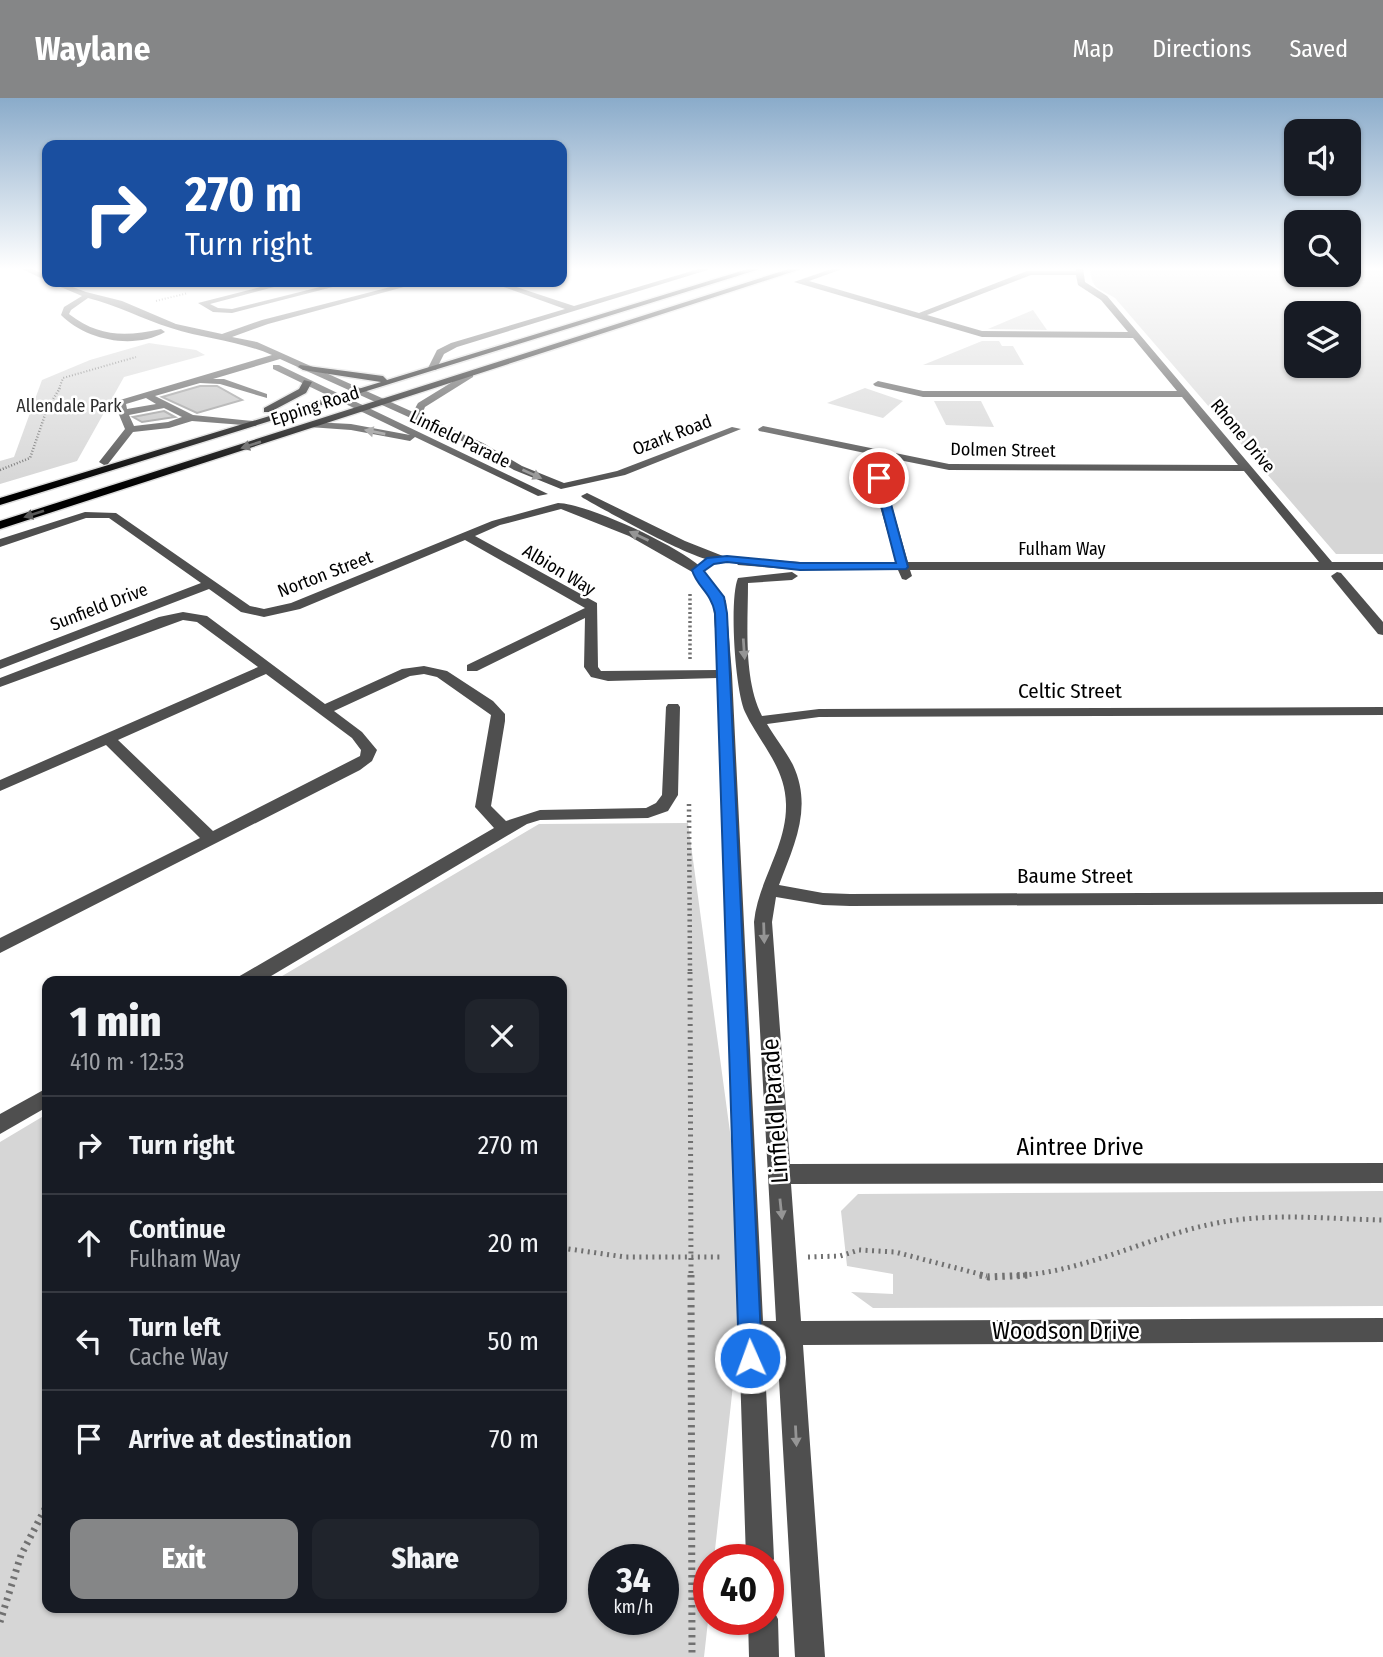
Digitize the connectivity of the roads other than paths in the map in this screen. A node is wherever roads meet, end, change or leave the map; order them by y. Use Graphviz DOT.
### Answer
graph roads {
  1 [pos="204,341"];
  2 [pos="213,341"];
  3 [pos="242,341"];
  4 [pos="467,341"];
  5 [pos="522,341"];
  6 [pos="576,341"];
  7 [pos="1140,341"];
  8 [pos="210,342"];
  9 [pos="280,356"];
  10 [pos="262,361"];
  11 [pos="303,366"];
  12 [pos="433,368"];
  13 [pos="470,375"];
  14 [pos="397,379"];
  15 [pos="307,382"];
  16 [pos="878,384"];
  17 [pos="164,388"];
  18 [pos="358,391"];
  19 [pos="145,394"];
  20 [pos="1184,394"];
  21 [pos="264,396"];
  22 [pos="339,398"];
  23 [pos="382,402"];
  24 [pos="164,405"];
  25 [pos="363,409"];
  26 [pos="174,411"];
  27 [pos="191,418"];
  28 [pos="424,421"];
  29 [pos="126,422"];
  30 [pos="228,423"];
  31 [pos="252,424"];
  32 [pos="313,425"];
  33 [pos="736,429"];
  34 [pos="763,429"];
  35 [pos="437,443"];
  36 [pos="895,458"];
  37 [pos="104,461"];
  38 [pos="1246,468"];
  39 [pos="621,473"];
  40 [pos="564,486"];
  41 [pos="0,494"];
  42 [pos="587,495"];
  43 [pos="542,496"];
  44 [pos="0,502"];
  45 [pos="561,506"];
  46 [pos="496,523"];
  47 [pos="0,525"];
  48 [pos="466,536"];
  49 [pos="0,543"];
  50 [pos="719,559"];
  51 [pos="1383,566"];
  52 [pos="904,571"];
  53 [pos="1333,571"];
  54 [pos="743,575"];
  55 [pos="1383,576"];
  56 [pos="696,579"];
  57 [pos="211,584"];
  58 [pos="592,610"];
  59 [pos="1383,631"];
  60 [pos="0,665"];
  61 [pos="268,668"];
  62 [pos="472,668"];
  63 [pos="725,674"];
  64 [pos="0,684"];
  65 [pos="673,707"];
  66 [pos="324,710"];
  67 [pos="1383,711"];
  68 [pos="757,721"];
  69 [pos="108,739"];
  70 [pos="0,786"];
  71 [pos="505,830"];
  72 [pos="212,840"];
  73 [pos="768,889"];
  74 [pos="1383,898"];
  75 [pos="0,946"];
  76 [pos="255,976"];
  77 [pos="42,1100"];
  78 [pos="0,1125"];
  79 [pos="1383,1173"];
  80 [pos="778,1174"];
  81 [pos="1383,1330"];
  82 [pos="790,1332"];
  83 [pos="749,1333"];
  84 [pos="759,1544"];
  85 [pos="763,1635"];
  86 [pos="764,1657"];
  87 [pos="810,1657"];
  1 -- 8 [label="street, Linfield Parade"];
  2 -- 8 [label="street"];
  3 -- 9 [label="street, Linfield Parade"];
  4 -- 12 [label="street, Epping Road"];
  5 -- 12 [label="main road, Epping Road"];
  6 -- 13 [label="main road, Epping Road"];
  7 -- 20 [label="street, Rhone Drive"];
  8 -- 10 [label="street, Linfield Parade"];
  9 -- 10 [label="street"];
  9 -- 11 [label="street, Linfield Parade"];
  10 -- 15 [label="street, Linfield Parade"];
  10 -- 17 [label="street"];
  11 -- 14 [label="main road"];
  11 -- 18 [label="street, Linfield Parade"];
  12 -- 14 [label="main road, Epping Road"];
  13 -- 23 [label="main road, Epping Road"];
  13 -- 28 [label="street"];
  14 -- 18 [label="main road, Epping Road"];
  15 -- 22 [label="street, Linfield Parade"];
  15 -- 30 [label="main road"];
  16 -- 20 [label="street"];
  17 -- 19 [label="street"];
  17 -- 21 [label="street"];
  18 -- 22 [label="main road, Epping Road"];
  18 -- 23 [label="street, Linfield Parade"];
  19 -- 24 [label="street"];
  19 -- 29 [label="street"];
  20 -- 38 [label="street, Rhone Drive"];
  22 -- 25 [label="street, Linfield Parade"];
  22 -- 31 [label="main road, Epping Road"];
  23 -- 25 [label="main road, Epping Road"];
  23 -- 28 [label="street, Linfield Parade"];
  24 -- 26 [label="street"];
  24 -- 29 [label="street"];
  25 -- 32 [label="main road, Epping Road"];
  25 -- 35 [label="street, Linfield Parade"];
  26 -- 27 [label="street"];
  26 -- 29 [label="street"];
  27 -- 29 [label="street"];
  27 -- 30 [label="street"];
  28 -- 40 [label="street, Linfield Parade, one-way"];
  29 -- 37 [label="street"];
  30 -- 31 [label="street"];
  30 -- 37 [label="main road"];
  31 -- 44 [label="main road, Epping Road"];
  35 -- 32 [label="street, one-way"];
  32 -- 47 [label="main road, Epping Road, one-way"];
  33 -- 39 [label="street, Ozark Road"];
  34 -- 36 [label="street, Dolmen Street"];
  35 -- 43 [label="street, Linfield Parade"];
  36 -- 38 [label="street, Dolmen Street"];
  36 -- 52 [label="street"];
  37 -- 41 [label="main road"];
  38 -- 53 [label="street, Rhone Drive"];
  39 -- 40 [label="street, Norton Street"];
  39 -- 42 [label="street, Norton Street"];
  40 -- 42 [label="street, Linfield Parade"];
  40 -- 43 [label="street, Norton Street"];
  42 -- 45 [label="street, Norton Street"];
  42 -- 50 [label="street"];
  43 -- 45 [label="street, Linfield Parade"];
  43 -- 46 [label="street, Norton Street"];
  45 -- 46 [label="street, Norton Street"];
  56 -- 45 [label="street, Linfield Parade, one-way"];
  46 -- 48 [label="street, Norton Street"];
  48 -- 57 [label="street, Norton Street"];
  48 -- 58 [label="street, Albion Way"];
  49 -- 57 [label="street, Norton Street"];
  50 -- 54 [label="street"];
  50 -- 56 [label="street"];
  51 -- 53 [label="street, Fulham Way"];
  52 -- 53 [label="street, Fulham Way"];
  52 -- 54 [label="street, Fulham Way"];
  53 -- 55 [label="street, Fulham Way"];
  53 -- 59 [label="street"];
  54 -- 56 [label="street"];
  54 -- 68 [label="street, Linfield Parade, one-way"];
  56 -- 63 [label="street, Linfield Parade"];
  57 -- 60 [label="street, Sunfield Drive"];
  58 -- 62 [label="street, Albion Way"];
  58 -- 63 [label="street"];
  61 -- 64 [label="street"];
  61 -- 66 [label="street"];
  61 -- 69 [label="street"];
  63 -- 83 [label="street, Linfield Parade"];
  65 -- 71 [label="street"];
  66 -- 71 [label="street"];
  66 -- 72 [label="street"];
  67 -- 68 [label="street, Celtic Street"];
  68 -- 73 [label="street, Linfield Parade"];
  69 -- 70 [label="street"];
  69 -- 72 [label="street"];
  71 -- 76 [label="street"];
  72 -- 75 [label="street"];
  73 -- 74 [label="street, Baume Street"];
  73 -- 80 [label="street, Linfield Parade, one-way"];
  77 -- 78 [label="street"];
  79 -- 80 [label="street, Aintree Drive"];
  80 -- 82 [label="street, Linfield Parade, one-way"];
  81 -- 82 [label="street, Woodson Drive"];
  82 -- 83 [label="street, Woodson Drive"];
  82 -- 87 [label="street, Linfield Parade, one-way"];
  83 -- 84 [label="street, Linfield Parade"];
  85 -- 86 [label="street"];
}
